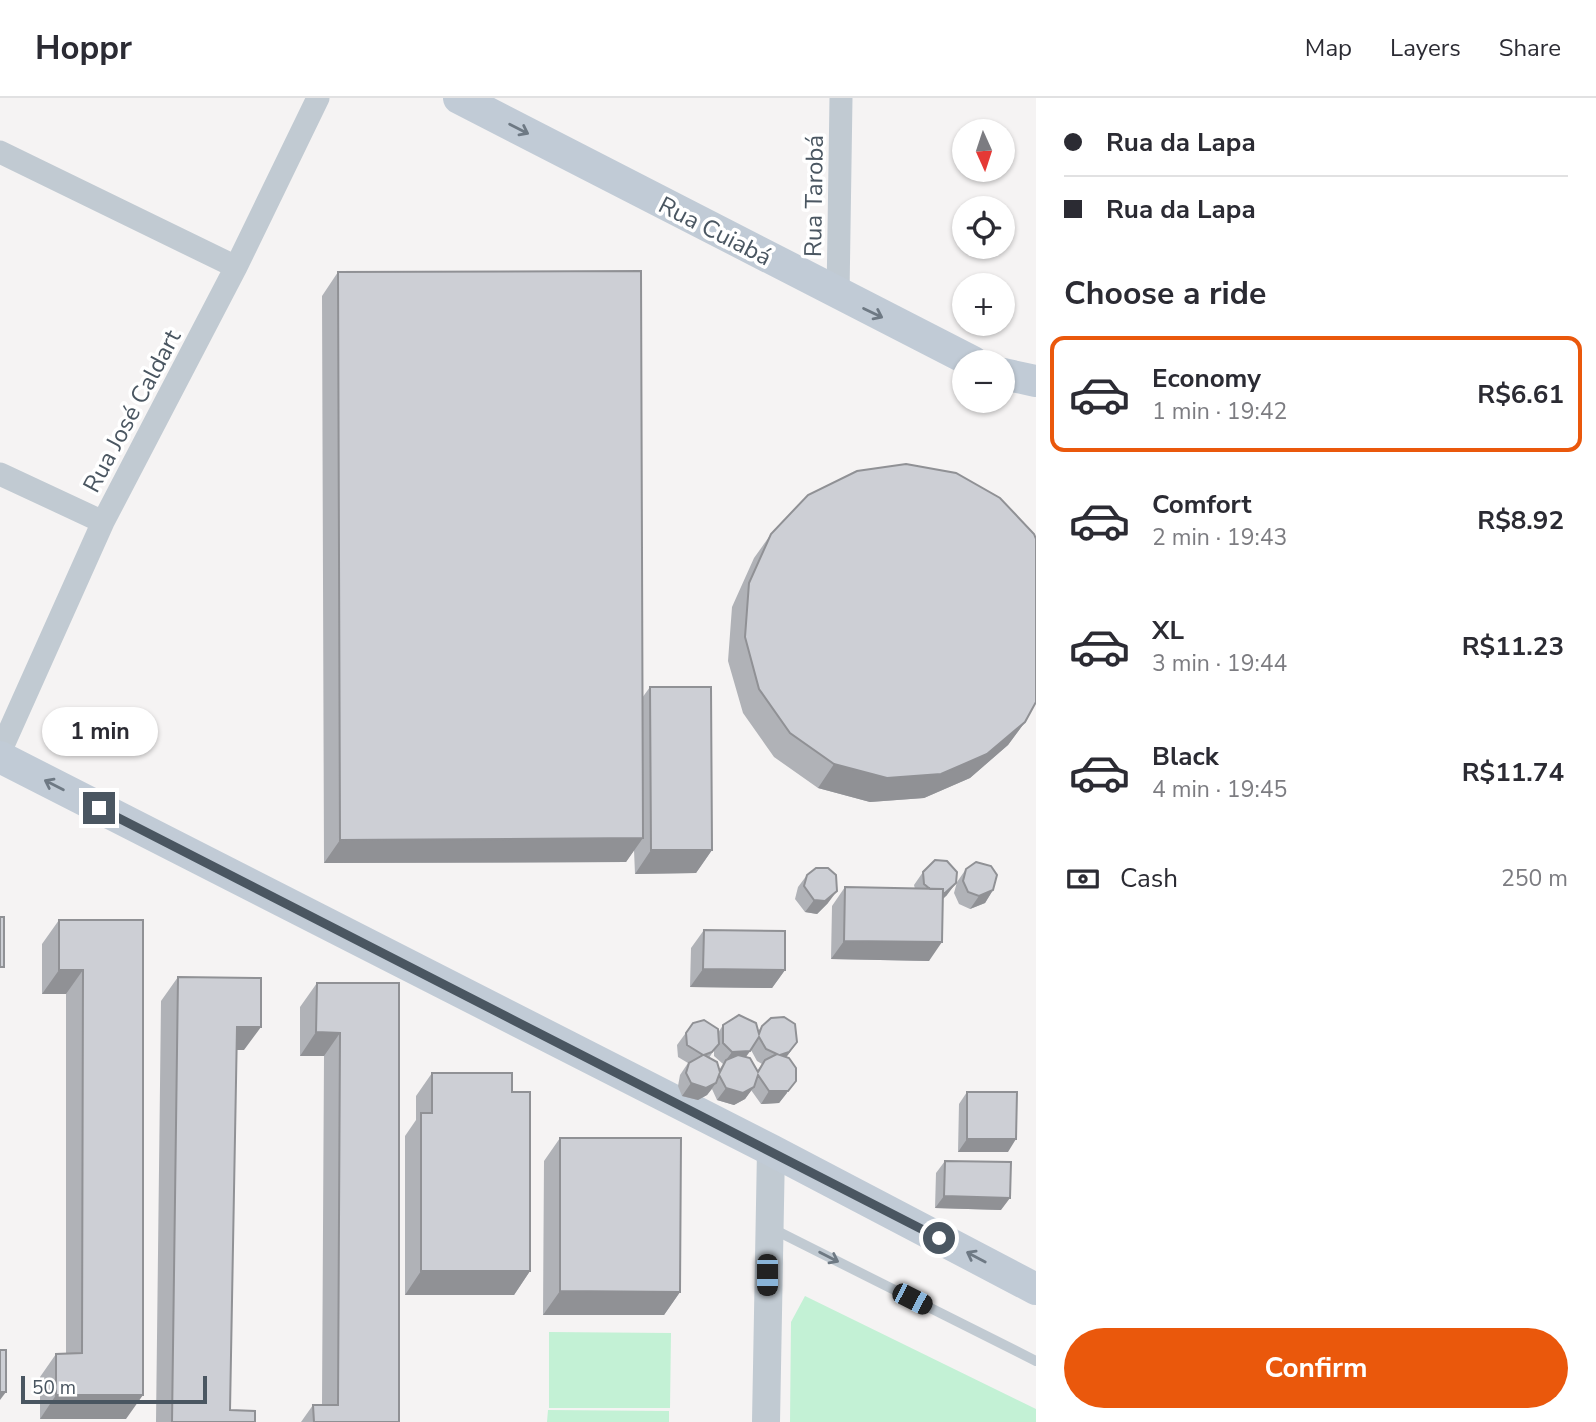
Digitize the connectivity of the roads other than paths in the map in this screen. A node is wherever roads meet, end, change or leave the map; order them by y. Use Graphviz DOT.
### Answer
graph roads {
  1 [pos="318,98"];
  2 [pos="458,98"];
  3 [pos="841,98"];
  4 [pos="0,152"];
  5 [pos="236,267"];
  6 [pos="838,295"];
  7 [pos="952,352"];
  8 [pos="1015,377"];
  9 [pos="1036,381"];
  10 [pos="0,474"];
  11 [pos="103,522"];
  12 [pos="0,755"];
  13 [pos="771,1150"];
  14 [pos="768,1226"];
  15 [pos="1036,1289"];
  16 [pos="1036,1361"];
  17 [pos="766,1422"];
  1 -- 5 [label="street, Rua José Caldart"];
  2 -- 6 [label="main road, Rua Cuiabá, one-way"];
  3 -- 6 [label="street, Rua Tarobá"];
  4 -- 5 [label="street"];
  5 -- 11 [label="street, Rua José Caldart"];
  6 -- 7 [label="main road, Rua Cuiabá, one-way"];
  8 -- 9 [label="main road"];
  10 -- 11 [label="street"];
  11 -- 12 [label="street, Rua José Caldart"];
  13 -- 12 [label="main road, one-way"];
  13 -- 14 [label="street"];
  15 -- 13 [label="main road, one-way"];
  14 -- 16 [label="lane, one-way"];
  14 -- 17 [label="street"];
}
